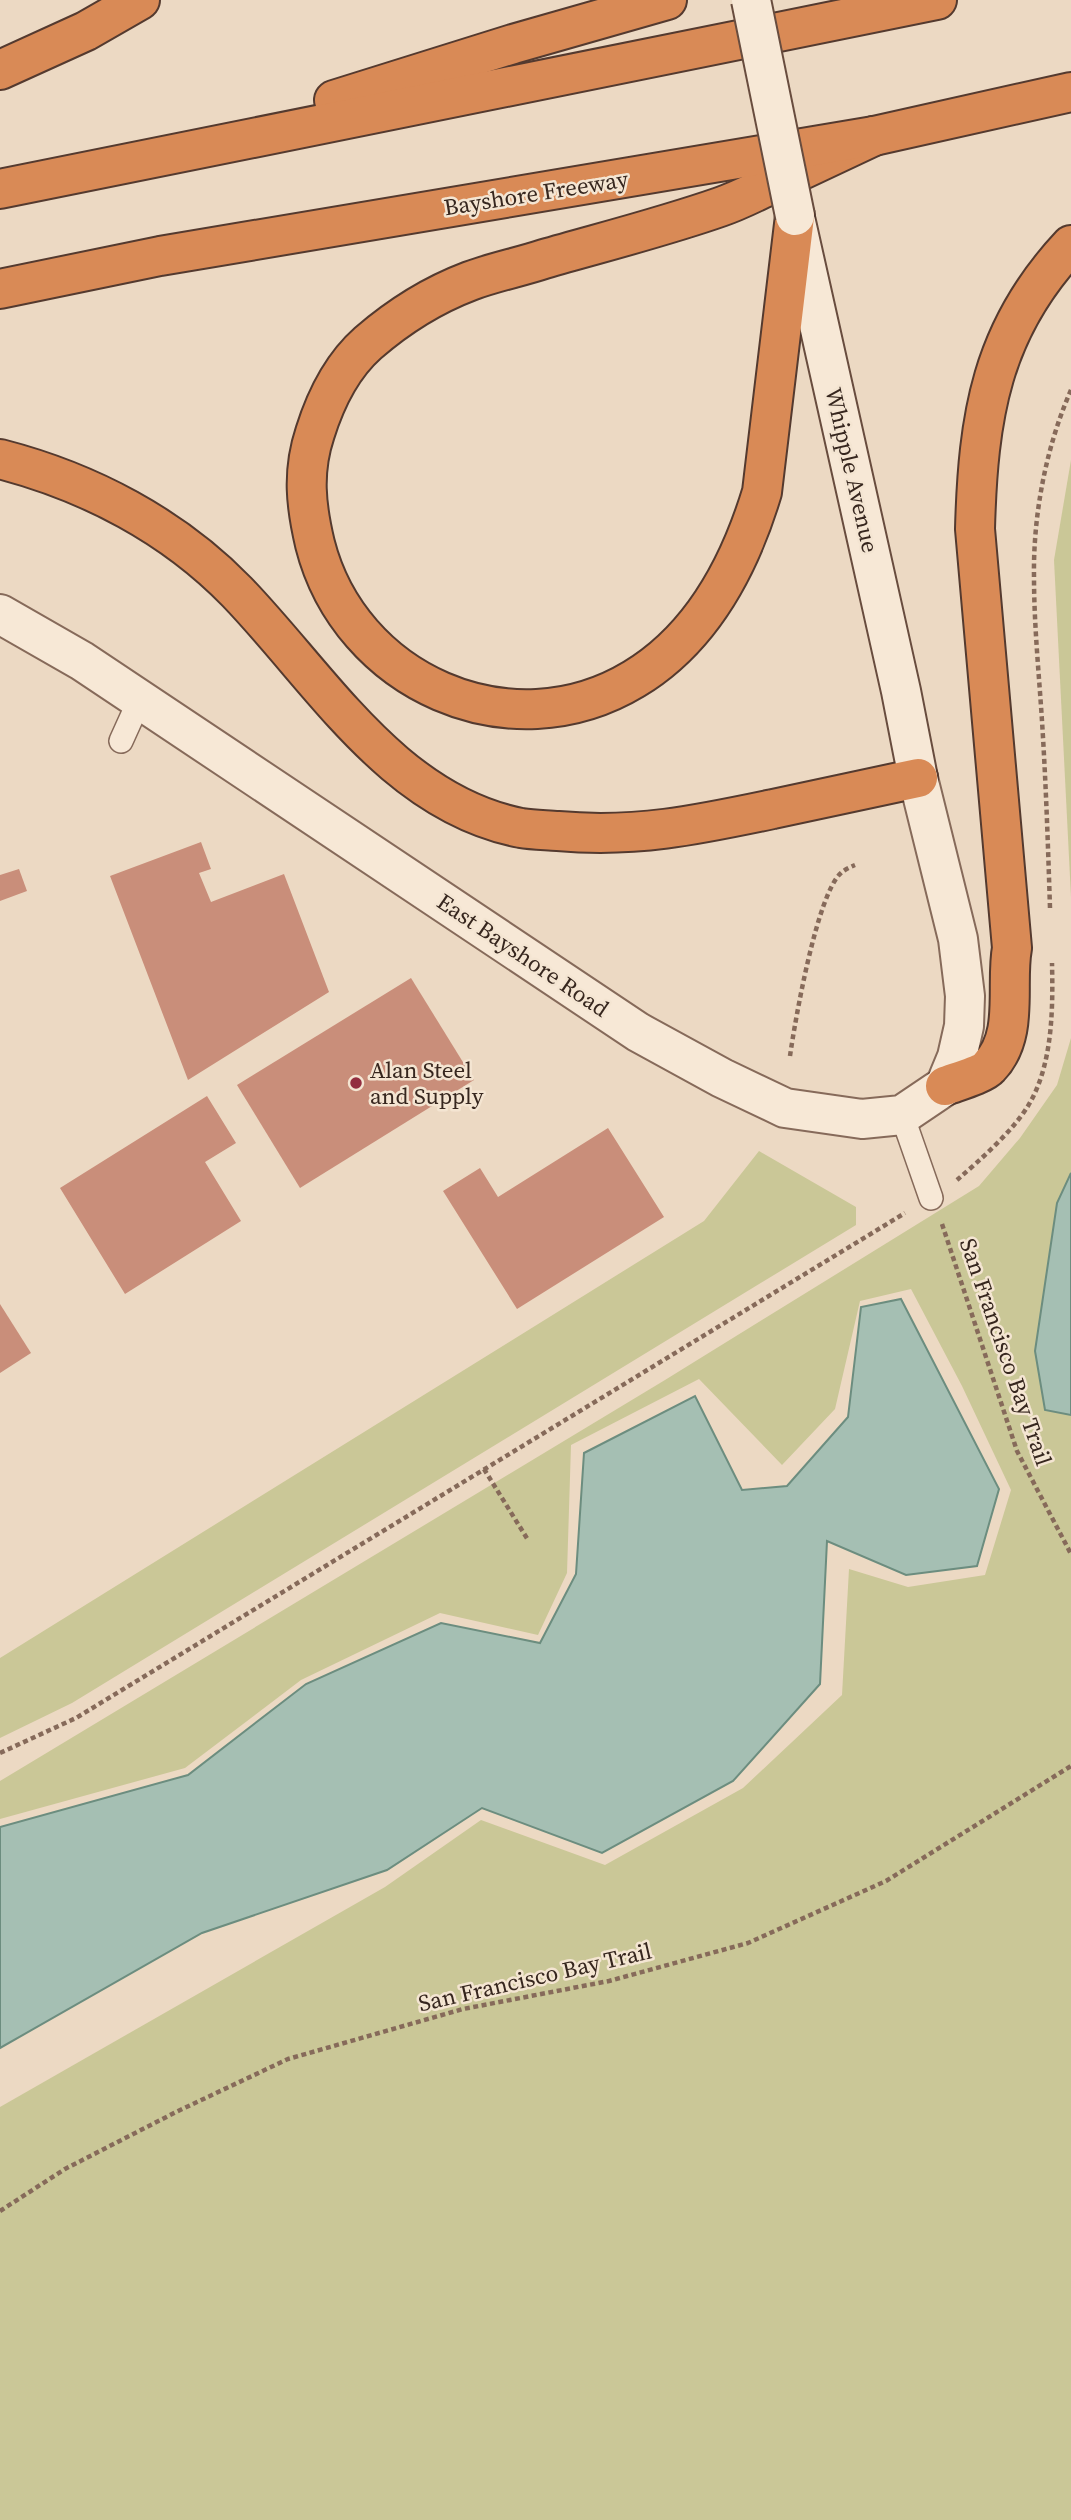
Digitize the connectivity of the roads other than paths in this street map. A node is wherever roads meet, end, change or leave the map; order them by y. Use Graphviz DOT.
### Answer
graph roads {
  1 [pos="140,0"];
  2 [pos="667,0"];
  3 [pos="751,0"];
  4 [pos="937,0"];
  5 [pos="0,70"];
  6 [pos="1071,92"];
  7 [pos="874,136"];
  8 [pos="140,161"];
  9 [pos="0,189"];
  10 [pos="795,216"];
  11 [pos="1071,245"];
  12 [pos="0,289"];
  13 [pos="0,459"];
  14 [pos="0,614"];
  15 [pos="140,699"];
  16 [pos="121,741"];
  17 [pos="918,778"];
  18 [pos="945,1086"];
  19 [pos="902,1115"];
  20 [pos="930,1198"];
  1 -- 5 [label="highway"];
  2 -- 8 [label="highway"];
  3 -- 10 [label="street, Whipple Avenue, bridge"];
  4 -- 8 [label="highway"];
  6 -- 7 [label="highway, Bayshore Freeway"];
  7 -- 10 [label="highway"];
  7 -- 12 [label="highway, Bayshore Freeway"];
  8 -- 9 [label="highway"];
  10 -- 17 [label="street, Whipple Avenue"];
  11 -- 18 [label="highway"];
  13 -- 17 [label="highway"];
  14 -- 15 [label="street, East Bayshore Road"];
  15 -- 16 [label="lane"];
  15 -- 19 [label="street, East Bayshore Road"];
  17 -- 18 [label="street, Whipple Avenue"];
  18 -- 19 [label="street, East Bayshore Road"];
  19 -- 20 [label="lane"];
}
